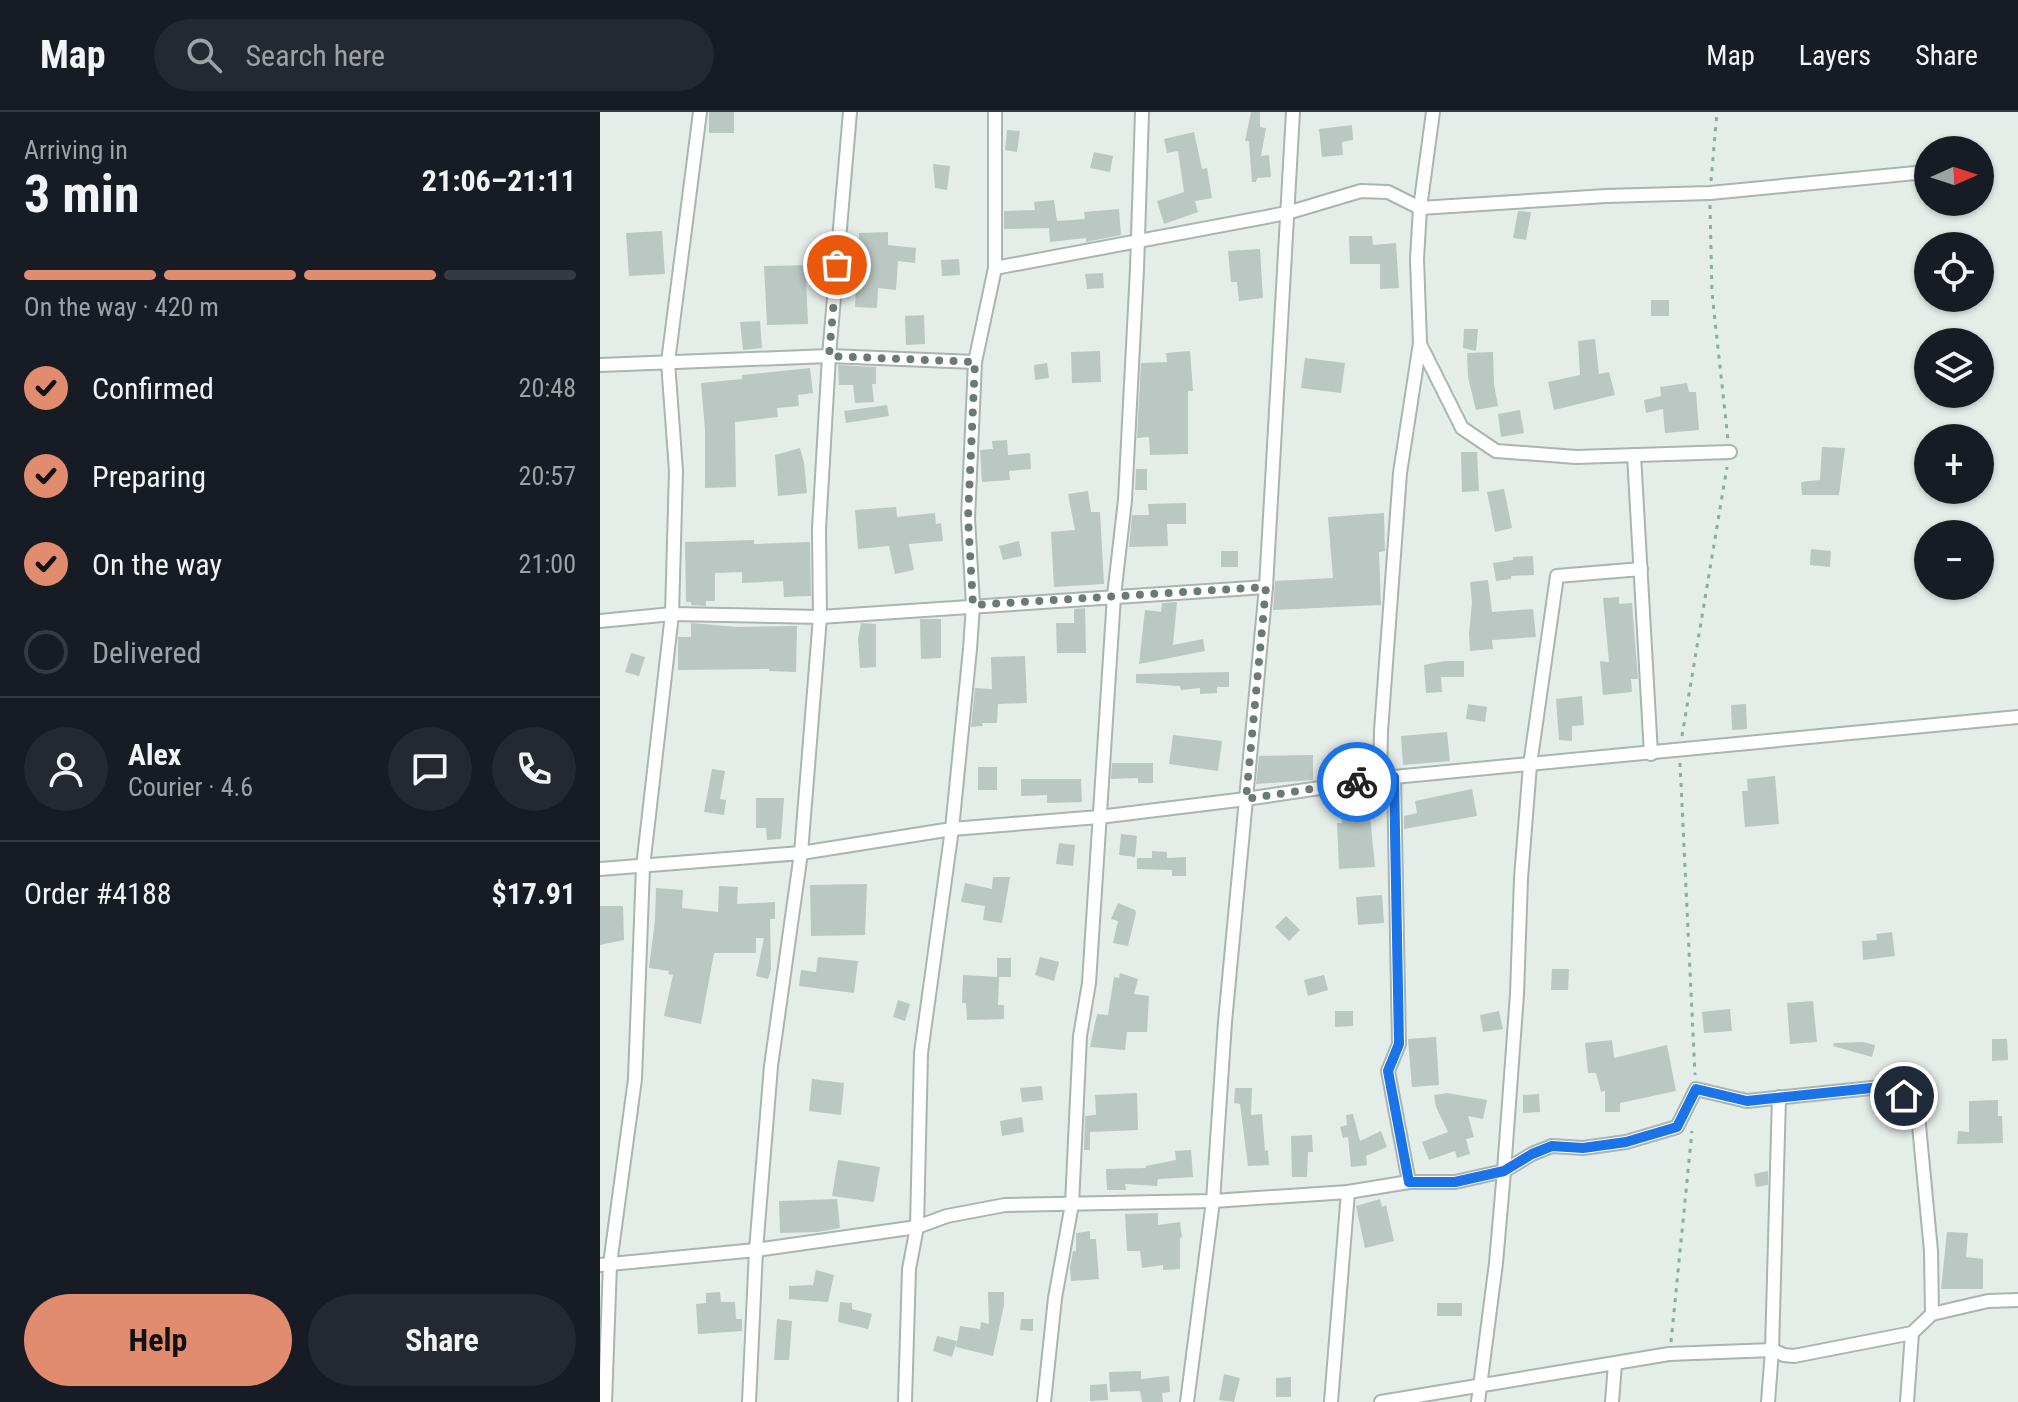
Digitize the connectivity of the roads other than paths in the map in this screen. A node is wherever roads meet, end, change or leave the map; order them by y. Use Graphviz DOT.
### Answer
graph roads {
  1 [pos="700,112"];
  2 [pos="850,112"];
  3 [pos="995,112"];
  4 [pos="1142,112"];
  5 [pos="1293,112"];
  6 [pos="1433,112"];
  7 [pos="1914,173"];
  8 [pos="1420,208"];
  9 [pos="1287,213"];
  10 [pos="1138,240"];
  11 [pos="995,268"];
  12 [pos="1420,343"];
  13 [pos="829,356"];
  14 [pos="668,362"];
  15 [pos="975,362"];
  16 [pos="600,365"];
  17 [pos="1730,452"];
  18 [pos="1634,455"];
  19 [pos="1641,569"];
  20 [pos="1266,587"];
  21 [pos="1114,596"];
  22 [pos="973,605"];
  23 [pos="672,614"];
  24 [pos="820,617"];
  25 [pos="600,621"];
  26 [pos="2018,717"];
  27 [pos="1651,754"];
  28 [pos="1530,765"];
  29 [pos="1394,777"];
  30 [pos="1380,779"];
  31 [pos="1246,799"];
  32 [pos="1099,817"];
  33 [pos="952,829"];
  34 [pos="801,853"];
  35 [pos="643,867"];
  36 [pos="600,869"];
  37 [pos="1779,1097"];
  38 [pos="1504,1171"];
  39 [pos="1409,1182"];
  40 [pos="1348,1192"];
  41 [pos="1213,1201"];
  42 [pos="1072,1204"];
  43 [pos="917,1227"];
  44 [pos="756,1250"];
  45 [pos="605,1265"];
  46 [pos="2018,1300"];
  47 [pos="1932,1314"];
  48 [pos="1912,1333"];
  49 [pos="1772,1350"];
  50 [pos="1615,1364"];
  51 [pos="1480,1385"];
  52 [pos="605,1402"];
  53 [pos="749,1402"];
  54 [pos="905,1402"];
  55 [pos="1044,1402"];
  56 [pos="1187,1402"];
  57 [pos="1331,1402"];
  58 [pos="1381,1402"];
  59 [pos="1478,1402"];
  60 [pos="1612,1402"];
  61 [pos="1768,1402"];
  62 [pos="1907,1402"];
  1 -- 14 [label="street"];
  2 -- 13 [label="street"];
  3 -- 11 [label="street"];
  4 -- 10 [label="street"];
  5 -- 9 [label="street"];
  6 -- 8 [label="street"];
  7 -- 8 [label="street"];
  8 -- 9 [label="street"];
  8 -- 12 [label="street"];
  9 -- 10 [label="street"];
  9 -- 20 [label="street"];
  10 -- 11 [label="street"];
  10 -- 21 [label="street"];
  11 -- 15 [label="street"];
  12 -- 18 [label="street"];
  12 -- 30 [label="street"];
  13 -- 14 [label="street"];
  13 -- 15 [label="street"];
  13 -- 24 [label="street"];
  14 -- 16 [label="street"];
  14 -- 23 [label="street"];
  15 -- 22 [label="street"];
  17 -- 18 [label="street"];
  18 -- 19 [label="street"];
  19 -- 27 [label="street"];
  19 -- 28 [label="street"];
  20 -- 21 [label="street"];
  20 -- 31 [label="street"];
  21 -- 22 [label="street"];
  21 -- 32 [label="street"];
  22 -- 24 [label="street"];
  22 -- 33 [label="street"];
  23 -- 24 [label="street"];
  23 -- 25 [label="street"];
  23 -- 35 [label="street"];
  24 -- 34 [label="street"];
  26 -- 27 [label="street"];
  27 -- 28 [label="street"];
  28 -- 29 [label="street"];
  28 -- 38 [label="street"];
  29 -- 30 [label="street"];
  29 -- 39 [label="street"];
  30 -- 31 [label="street"];
  31 -- 32 [label="street"];
  31 -- 41 [label="street"];
  32 -- 33 [label="street"];
  32 -- 42 [label="street"];
  33 -- 34 [label="street"];
  33 -- 43 [label="street"];
  34 -- 35 [label="street"];
  34 -- 44 [label="street"];
  35 -- 36 [label="street"];
  35 -- 45 [label="street"];
  37 -- 38 [label="street"];
  37 -- 47 [label="street"];
  37 -- 49 [label="street"];
  38 -- 39 [label="street"];
  38 -- 51 [label="street"];
  39 -- 40 [label="street"];
  40 -- 41 [label="street"];
  40 -- 57 [label="street"];
  41 -- 42 [label="street"];
  41 -- 56 [label="street"];
  42 -- 43 [label="street"];
  42 -- 55 [label="street"];
  43 -- 44 [label="street"];
  43 -- 54 [label="street"];
  44 -- 45 [label="street"];
  44 -- 53 [label="street"];
  45 -- 52 [label="street"];
  46 -- 47 [label="street"];
  47 -- 48 [label="street"];
  48 -- 49 [label="street"];
  48 -- 62 [label="street"];
  49 -- 50 [label="street"];
  49 -- 61 [label="street"];
  50 -- 51 [label="street"];
  50 -- 60 [label="street"];
  51 -- 58 [label="street"];
  51 -- 59 [label="street"];
}
